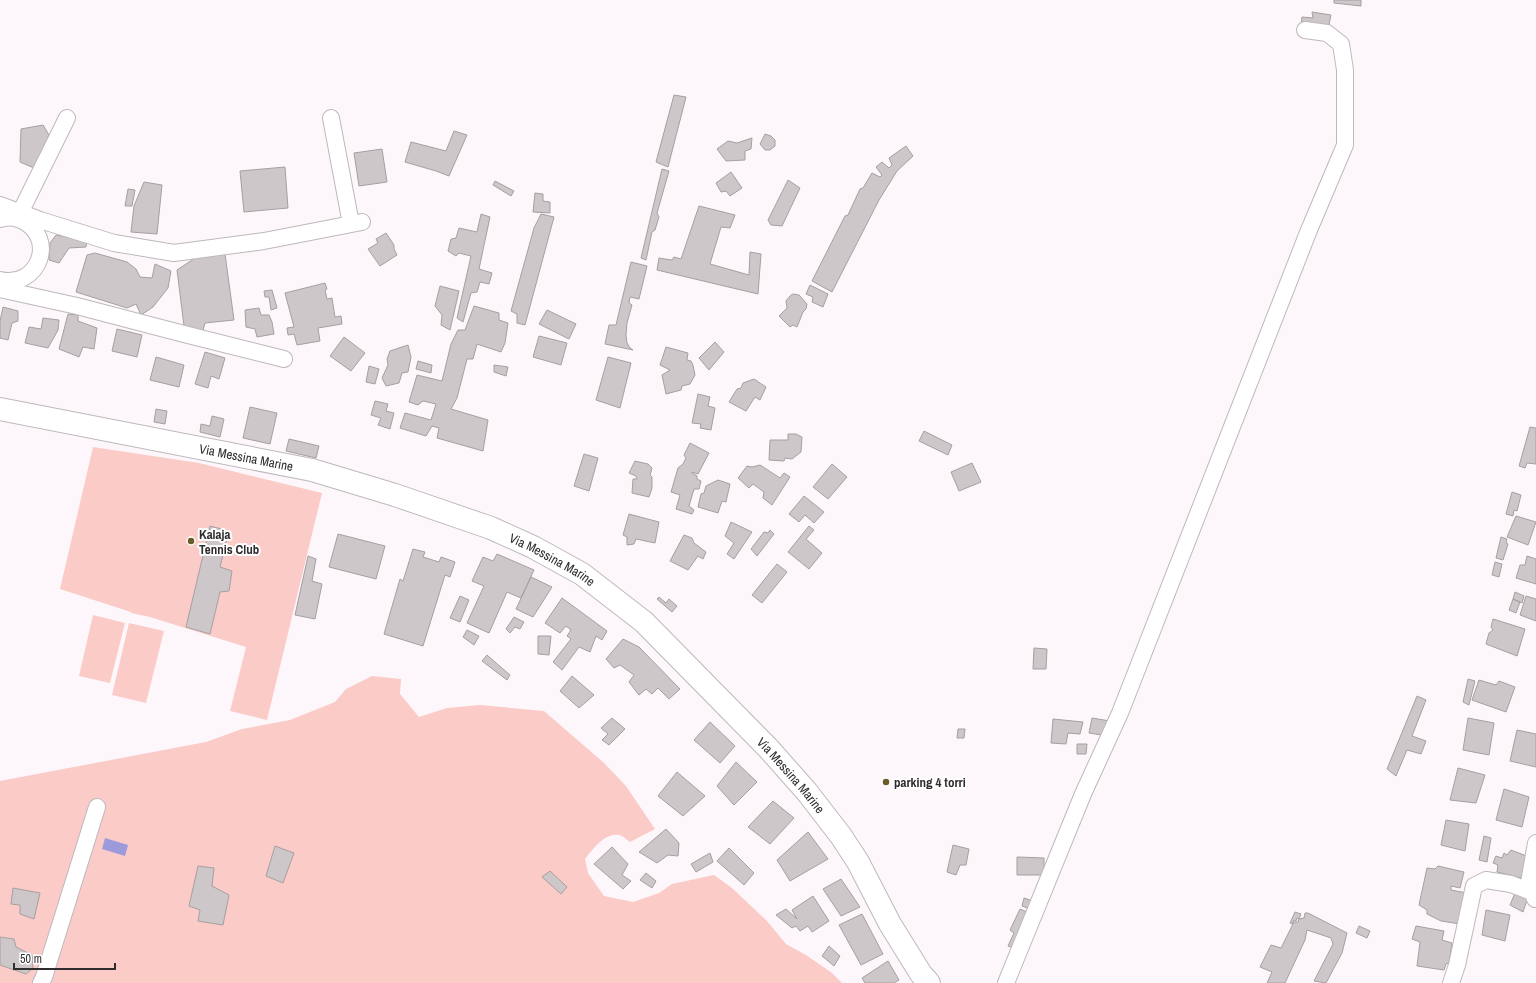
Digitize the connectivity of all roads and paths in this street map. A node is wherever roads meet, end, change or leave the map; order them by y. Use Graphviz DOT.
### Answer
graph roads {
  1 [pos="1305,30"];
  2 [pos="67,118"];
  3 [pos="331,118"];
  4 [pos="0,209"];
  5 [pos="20,213"];
  6 [pos="41,227"];
  7 [pos="28,275"];
  8 [pos="0,280"];
  9 [pos="0,289"];
  10 [pos="27,295"];
  11 [pos="284,359"];
  12 [pos="0,409"];
  13 [pos="97,808"];
  14 [pos="1536,843"];
  15 [pos="1534,897"];
  16 [pos="922,980"];
  17 [pos="41,983"];
  18 [pos="1006,983"];
  19 [pos="1451,983"];
  1 -- 18 [label="street"];
  2 -- 5 [label="street"];
  3 -- 6 [label="street"];
  4 -- 5 [label="street"];
  4 -- 6 [label="street"];
  5 -- 6 [label="street"];
  6 -- 7 [label="street"];
  7 -- 8 [label="street"];
  7 -- 10 [label="street"];
  9 -- 10 [label="street"];
  10 -- 11 [label="street"];
  12 -- 16 [label="main road, Via Messina Marine"];
  13 -- 17 [label="street"];
  14 -- 15 [label="street"];
  15 -- 19 [label="street"];
}
